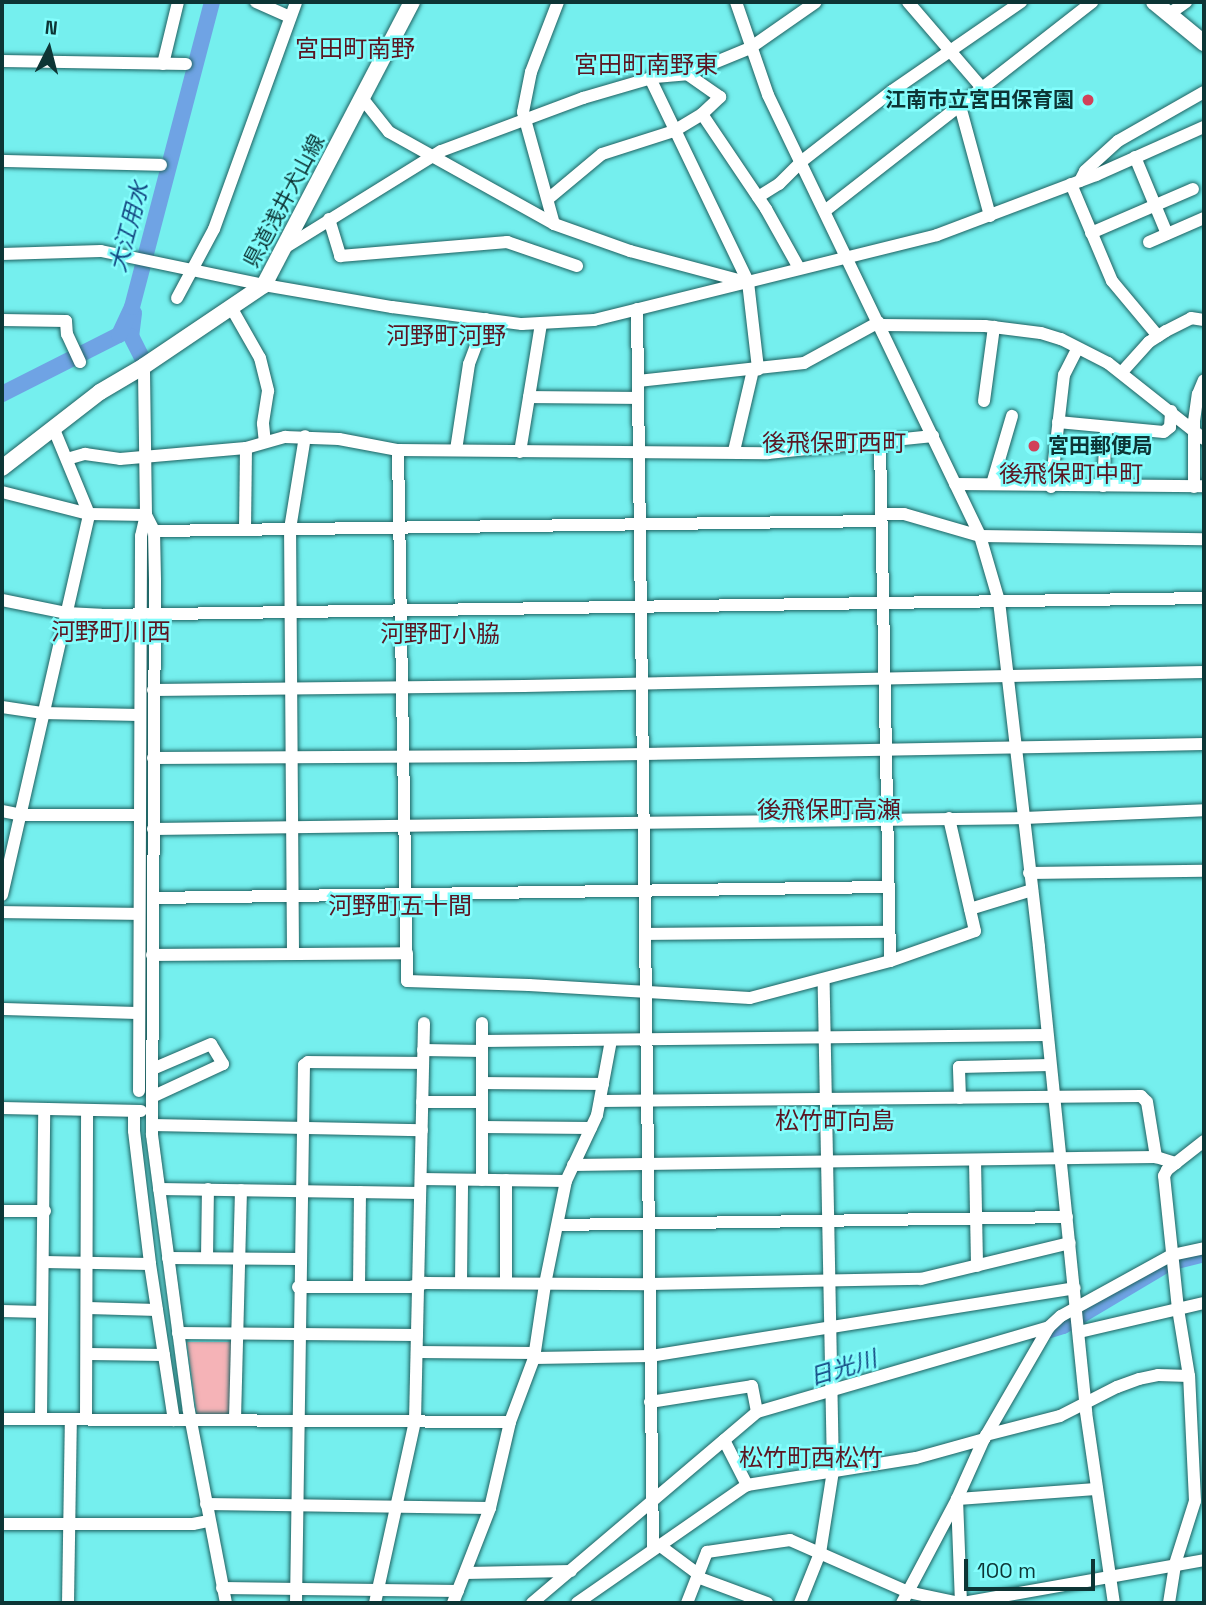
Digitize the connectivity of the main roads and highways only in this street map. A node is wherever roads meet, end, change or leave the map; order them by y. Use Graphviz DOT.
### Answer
graph roads {
  1 [pos="412,2"];
  2 [pos="1154,2"];
  3 [pos="1204,43"];
  4 [pos="2,468"];
  1 -- 4 [label="main road, 県道浅井犬山線"];
  2 -- 3 [label="main road"];
}
